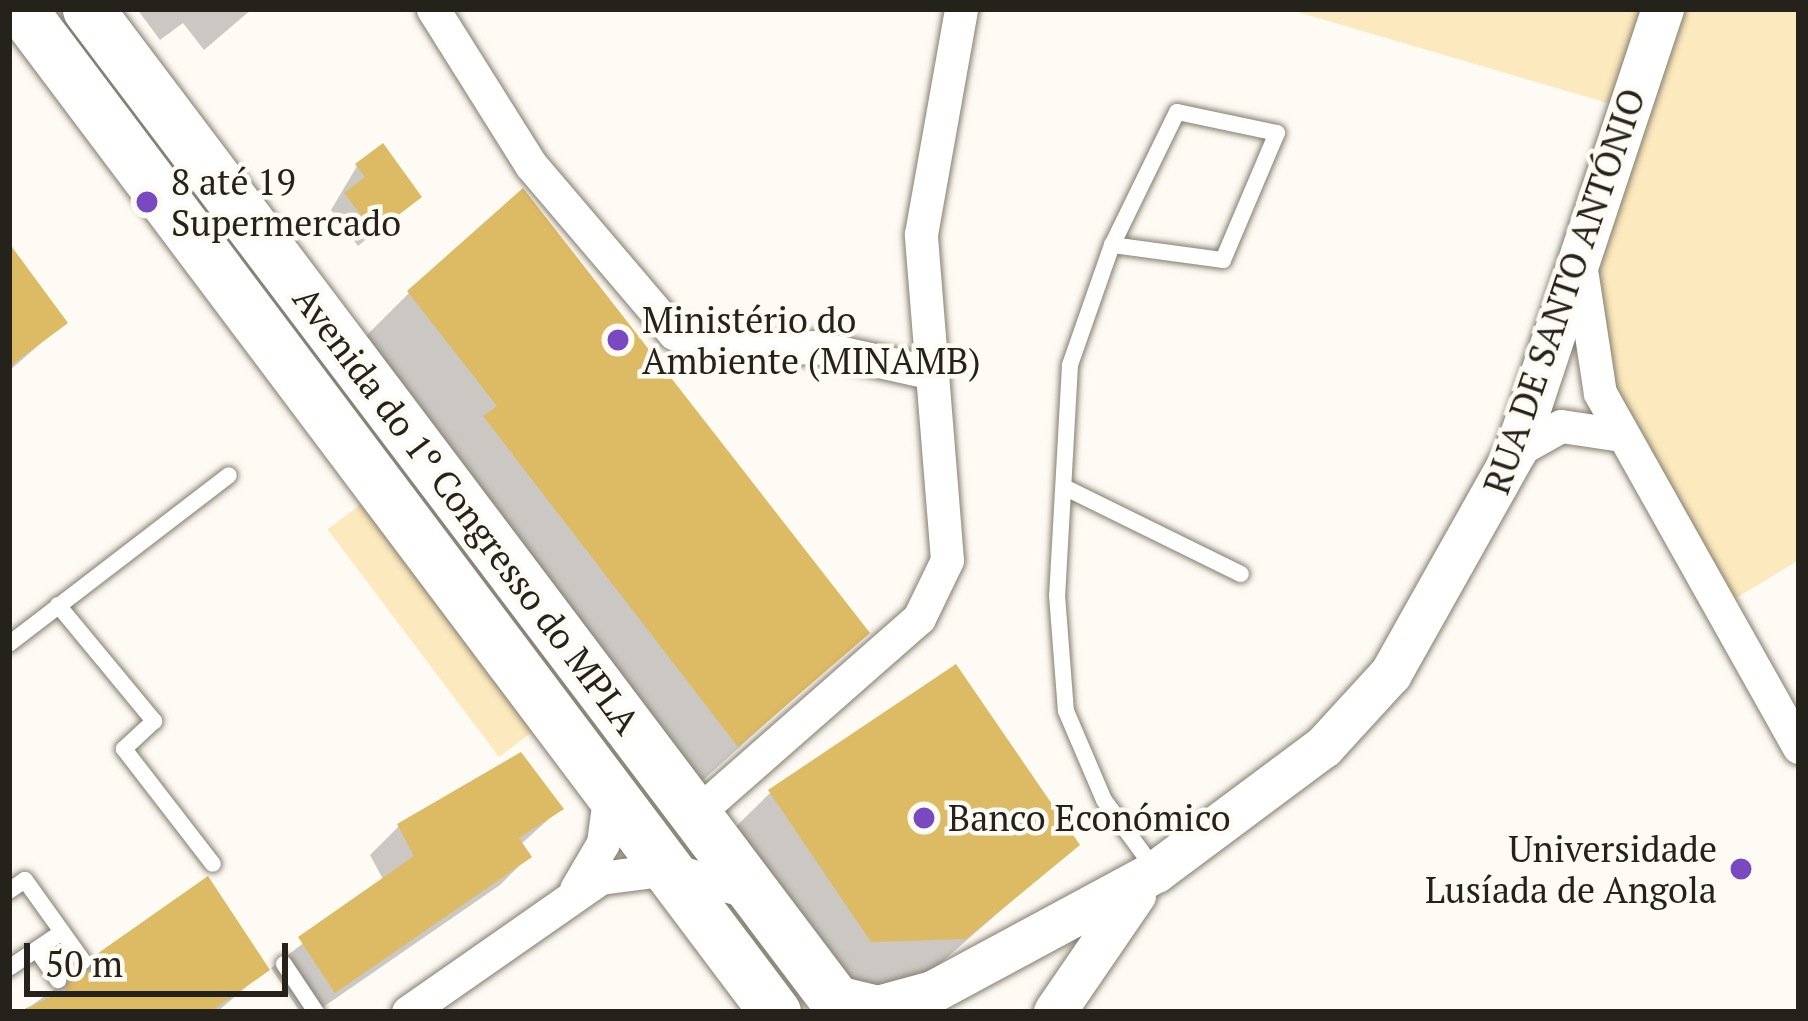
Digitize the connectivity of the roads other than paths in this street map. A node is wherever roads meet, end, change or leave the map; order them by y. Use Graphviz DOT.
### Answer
graph roads {
  1 [pos="21,9"];
  2 [pos="88,9"];
  3 [pos="433,9"];
  4 [pos="961,9"];
  5 [pos="1663,9"];
  6 [pos="1583,239"];
  7 [pos="1112,245"];
  8 [pos="932,373"];
  9 [pos="1621,434"];
  10 [pos="1516,451"];
  11 [pos="229,475"];
  12 [pos="1064,487"];
  13 [pos="1241,574"];
  14 [pos="58,605"];
  15 [pos="9,644"];
  16 [pos="1799,747"];
  17 [pos="610,791"];
  18 [pos="697,813"];
  19 [pos="213,864"];
  20 [pos="668,869"];
  21 [pos="1156,872"];
  22 [pos="576,889"];
  23 [pos="9,891"];
  24 [pos="758,897"];
  25 [pos="62,932"];
  26 [pos="37,950"];
  27 [pos="83,961"];
  28 [pos="284,964"];
  29 [pos="9,968"];
  30 [pos="972,973"];
  31 [pos="58,980"];
  32 [pos="838,1004"];
  33 [pos="316,1012"];
  34 [pos="409,1012"];
  35 [pos="775,1012"];
  36 [pos="944,1012"];
  37 [pos="1055,1012"];
  1 -- 17 [label="main road, Avenida do 1º Congresso do MPLA"];
  2 -- 18 [label="main road, Avenida do 1º Congresso do MPLA"];
  3 -- 8 [label="street"];
  4 -- 8 [label="street"];
  5 -- 6 [label="street, RUA DE SANTO ANTÓNIO"];
  6 -- 9 [label="street"];
  6 -- 10 [label="street, RUA DE SANTO ANTÓNIO"];
  7 -- 7 [label="lane"];
  7 -- 12 [label="lane"];
  8 -- 18 [label="street"];
  9 -- 10 [label="street"];
  9 -- 16 [label="street"];
  10 -- 21 [label="street, RUA DE SANTO ANTÓNIO"];
  11 -- 14 [label="lane"];
  12 -- 13 [label="lane"];
  12 -- 21 [label="lane"];
  14 -- 15 [label="lane"];
  14 -- 19 [label="lane"];
  17 -- 20 [label="main road, Avenida do 1º Congresso do MPLA"];
  17 -- 22 [label="street"];
  18 -- 24 [label="main road, Avenida do 1º Congresso do MPLA"];
  20 -- 22 [label="street"];
  20 -- 24 [label="street"];
  20 -- 35 [label="main road, Avenida do 1º Congresso do MPLA"];
  21 -- 30 [label="street, RUA DE SANTO ANTÓNIO"];
  21 -- 37 [label="street, RUA DE SANTO ANTÓNIO"];
  22 -- 34 [label="street"];
  23 -- 25 [label="lane"];
  24 -- 32 [label="main road, Avenida do 1º Congresso do MPLA"];
  25 -- 26 [label="lane"];
  25 -- 27 [label="lane"];
  26 -- 29 [label="lane"];
  26 -- 31 [label="lane"];
  28 -- 33 [label="lane"];
  30 -- 32 [label="street, RUA DE SANTO ANTÓNIO"];
  30 -- 36 [label="street, RUA DE SANTO ANTÓNIO"];
}
